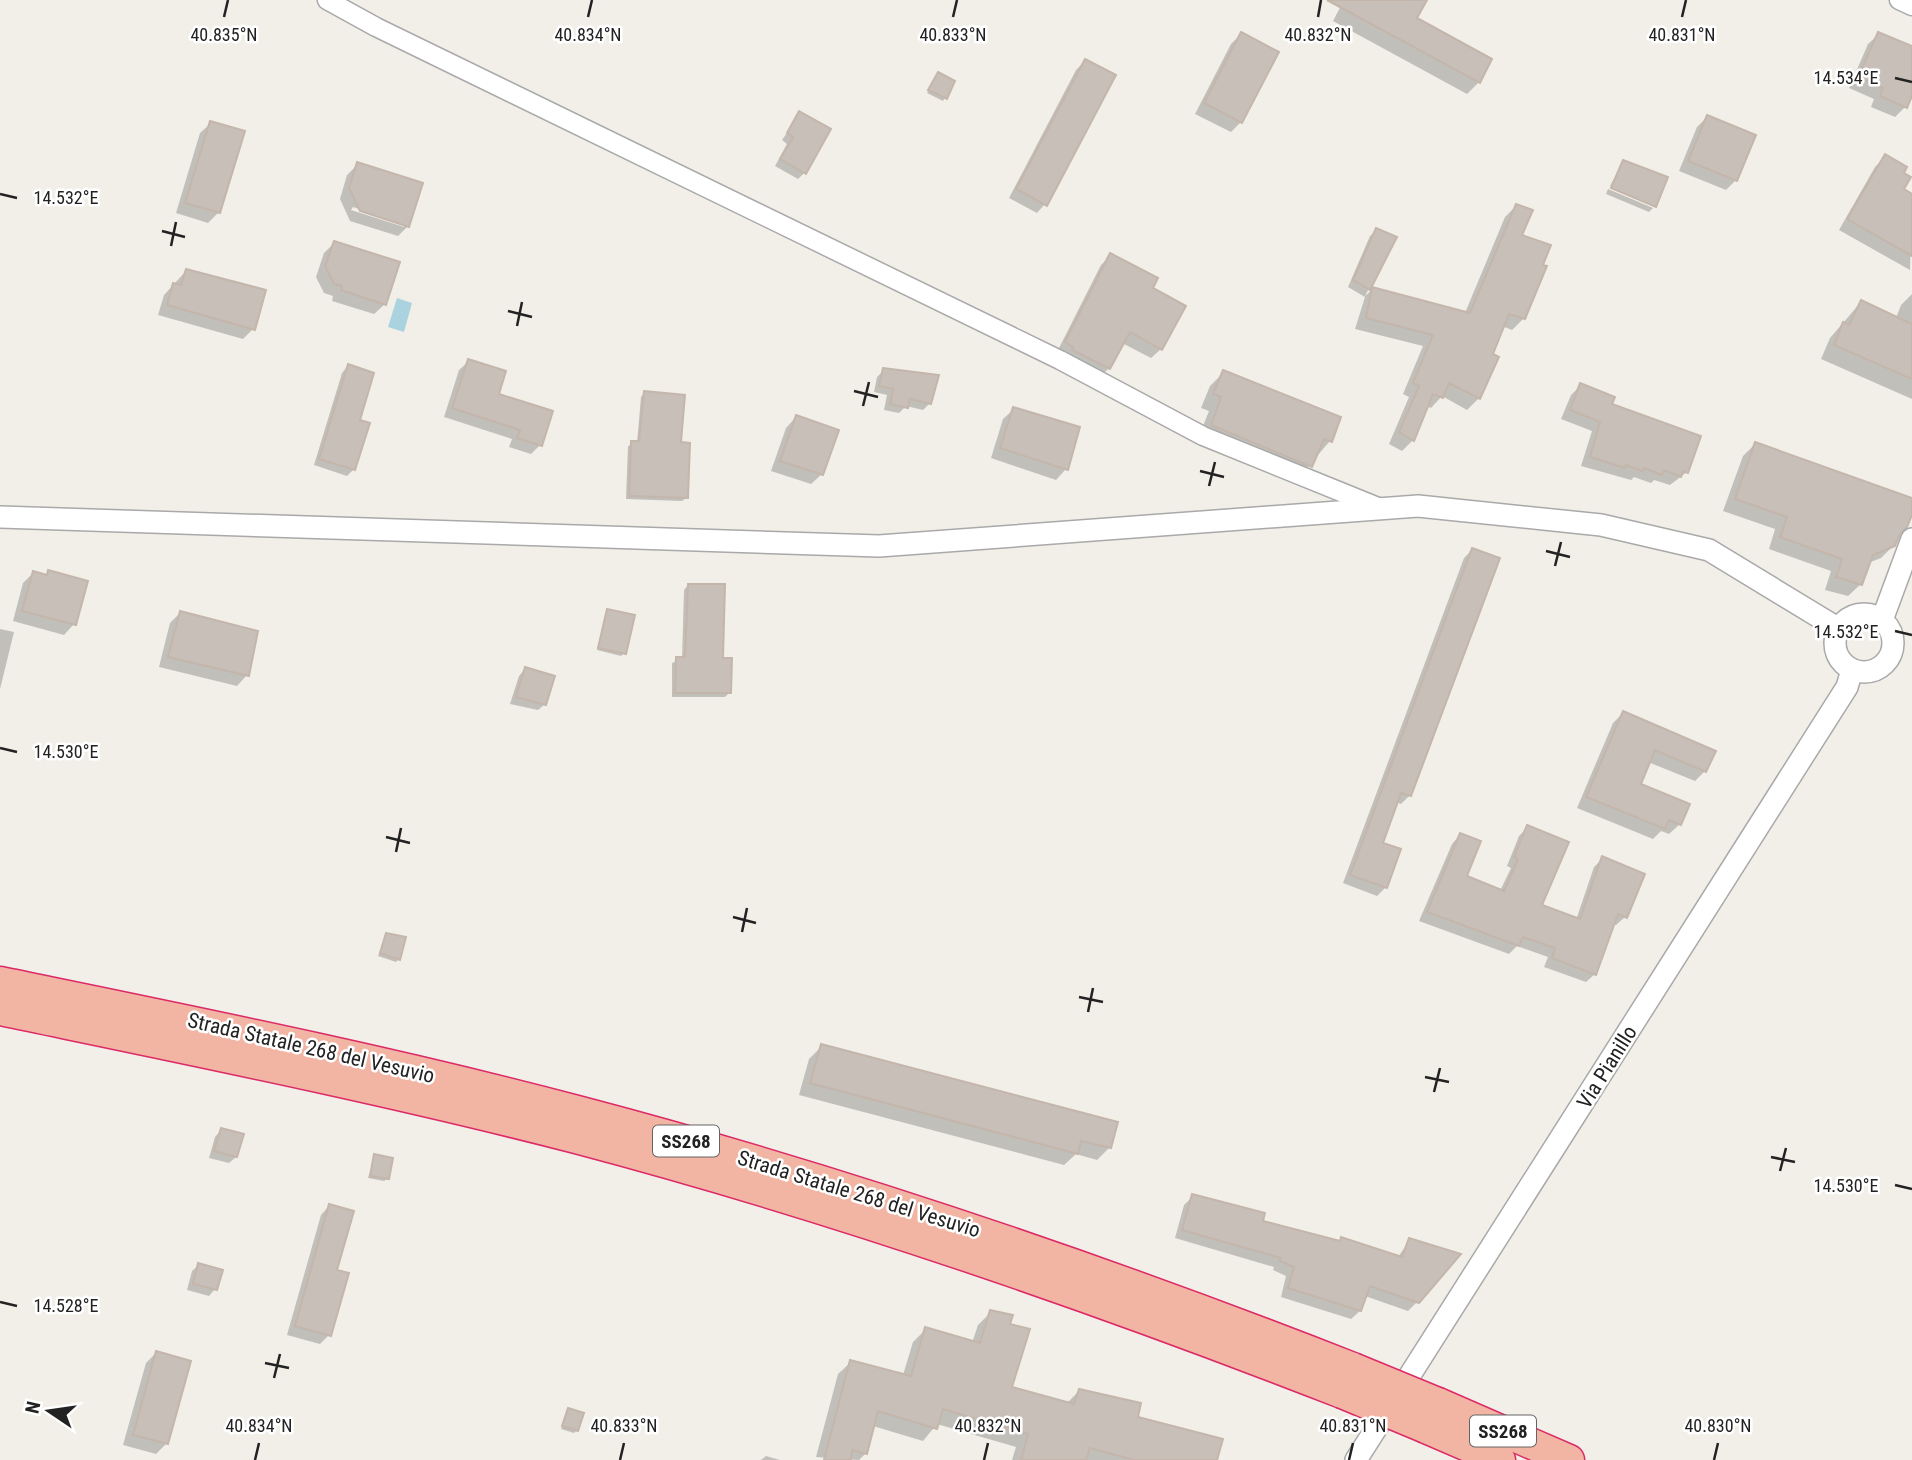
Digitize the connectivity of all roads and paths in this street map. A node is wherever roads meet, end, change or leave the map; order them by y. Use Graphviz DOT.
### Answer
graph roads {
  1 [pos="327,0"];
  2 [pos="1899,0"];
  3 [pos="1912,6"];
  4 [pos="1383,509"];
  5 [pos="0,517"];
  6 [pos="1912,539"];
  7 [pos="1882,620"];
  8 [pos="1839,629"];
  9 [pos="1903,650"];
  10 [pos="1852,670"];
  11 [pos="0,982"];
  12 [pos="0,1010"];
  13 [pos="1348,1381"];
  14 [pos="1432,1416"];
  15 [pos="1356,1460"];
  16 [pos="1500,1460"];
  17 [pos="1569,1460"];
  1 -- 4 [label="street"];
  2 -- 3 [label="street"];
  4 -- 5 [label="street"];
  4 -- 8 [label="street"];
  6 -- 7 [label="street"];
  7 -- 8 [label="street"];
  7 -- 9 [label="street"];
  8 -- 10 [label="street"];
  9 -- 10 [label="street"];
  10 -- 15 [label="street, Via Pianillo"];
  11 -- 13 [label="highway, Strada Statale 268 del Vesuvio / SS268"];
  12 -- 13 [label="highway, Strada Statale 268 del Vesuvio / SS268"];
  13 -- 14 [label="highway, Strada Statale 268 del Vesuvio / SS268, bridge"];
  14 -- 16 [label="highway, Strada Statale 268 del Vesuvio / SS268"];
  14 -- 17 [label="highway, Strada Statale 268 del Vesuvio / SS268"];
}
